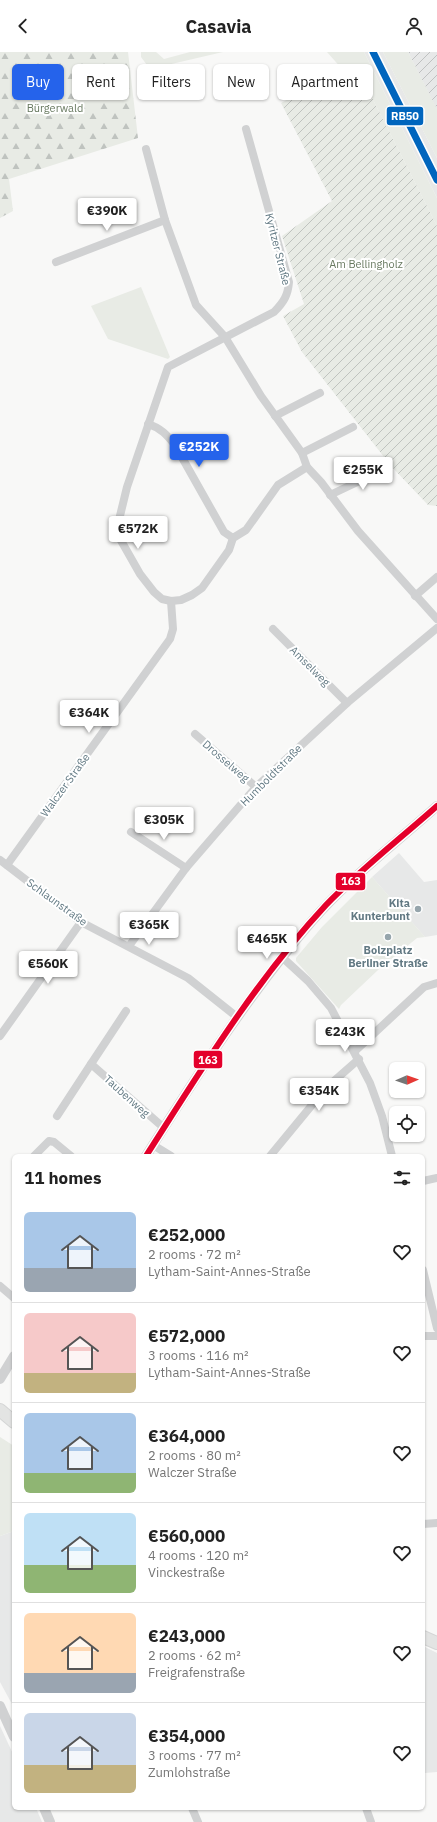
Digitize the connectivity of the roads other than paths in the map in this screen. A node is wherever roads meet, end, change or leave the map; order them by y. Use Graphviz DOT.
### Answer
graph roads {
  1 [pos="246,129"];
  2 [pos="146,149"];
  3 [pos="165,220"];
  4 [pos="56,262"];
  5 [pos="225,337"];
  6 [pos="320,393"];
  7 [pos="275,416"];
  8 [pos="148,424"];
  9 [pos="353,427"];
  10 [pos="302,453"];
  11 [pos="308,467"];
  12 [pos="387,468"];
  13 [pos="330,496"];
  14 [pos="233,538"];
  15 [pos="437,577"];
  16 [pos="415,596"];
  17 [pos="171,601"];
  18 [pos="437,619"];
  19 [pos="437,628"];
  20 [pos="273,629"];
  21 [pos="347,703"];
  22 [pos="195,734"];
  23 [pos="256,787"];
  24 [pos="437,806"];
  25 [pos="131,832"];
  26 [pos="3,863"];
  27 [pos="186,868"];
  28 [pos="80,922"];
  29 [pos="129,946"];
  30 [pos="283,958"];
  31 [pos="437,983"];
  32 [pos="126,1010"];
  33 [pos="238,1017"];
  34 [pos="0,1036"];
  35 [pos="357,1055"];
  36 [pos="92,1064"];
  37 [pos="57,1116"];
  38 [pos="164,1128"];
  39 [pos="154,1145"];
  40 [pos="36,1154"];
  41 [pos="69,1154"];
  42 [pos="147,1154"];
  43 [pos="168,1154"];
  44 [pos="274,1154"];
  45 [pos="391,1154"];
  46 [pos="437,1178"];
  47 [pos="425,1180"];
  48 [pos="425,1278"];
  49 [pos="0,1286"];
  50 [pos="12,1296"];
  51 [pos="437,1328"];
  52 [pos="425,1336"];
  53 [pos="437,1336"];
  54 [pos="12,1359"];
  55 [pos="0,1379"];
  56 [pos="0,1410"];
  57 [pos="12,1420"];
  58 [pos="437,1523"];
  59 [pos="425,1524"];
  60 [pos="425,1638"];
  61 [pos="437,1643"];
  62 [pos="0,1706"];
  63 [pos="12,1733"];
  64 [pos="45,1810"];
  65 [pos="193,1810"];
  66 [pos="367,1810"];
  67 [pos="50,1822"];
  68 [pos="198,1822"];
  69 [pos="371,1822"];
  1 -- 5 [label="street, Kyritzer Straße"];
  2 -- 3 [label="street"];
  3 -- 4 [label="street"];
  3 -- 5 [label="street"];
  5 -- 7 [label="street"];
  5 -- 8 [label="street"];
  6 -- 7 [label="street"];
  7 -- 10 [label="street"];
  8 -- 14 [label="street"];
  8 -- 17 [label="street"];
  9 -- 10 [label="street"];
  10 -- 11 [label="street"];
  11 -- 13 [label="street"];
  11 -- 14 [label="street"];
  12 -- 13 [label="street"];
  13 -- 16 [label="street"];
  14 -- 17 [label="street"];
  15 -- 16 [label="street"];
  16 -- 18 [label="street"];
  17 -- 26 [label="street, Walczer Straße"];
  19 -- 21 [label="street, Humboldtstraße"];
  20 -- 21 [label="street, Amselweg"];
  21 -- 23 [label="street, Humboldtstraße"];
  22 -- 23 [label="street, Drosselweg"];
  23 -- 27 [label="street, Humboldtstraße"];
  24 -- 30 [label="street"];
  25 -- 27 [label="street"];
  26 -- 28 [label="street, Schlaunstraße"];
  27 -- 29 [label="street, Humboldtstraße"];
  28 -- 29 [label="street, Schlaunstraße"];
  28 -- 34 [label="street"];
  29 -- 33 [label="street, Schlaunstraße"];
  30 -- 33 [label="street"];
  30 -- 35 [label="street"];
  31 -- 35 [label="street"];
  32 -- 36 [label="street"];
  33 -- 38 [label="street"];
  35 -- 44 [label="street"];
  35 -- 45 [label="street"];
  36 -- 37 [label="street"];
  36 -- 38 [label="street, Taubenweg"];
  38 -- 39 [label="street"];
  39 -- 42 [label="street"];
  39 -- 43 [label="street"];
  40 -- 41 [label="street"];
  46 -- 47 [label="street"];
  48 -- 51 [label="street"];
  49 -- 50 [label="street"];
  52 -- 53 [label="street"];
  54 -- 55 [label="street"];
  56 -- 57 [label="main road"];
  58 -- 59 [label="street"];
  60 -- 61 [label="main road"];
  62 -- 63 [label="street"];
  64 -- 67 [label="street"];
  65 -- 68 [label="street"];
  66 -- 69 [label="street"];
}
